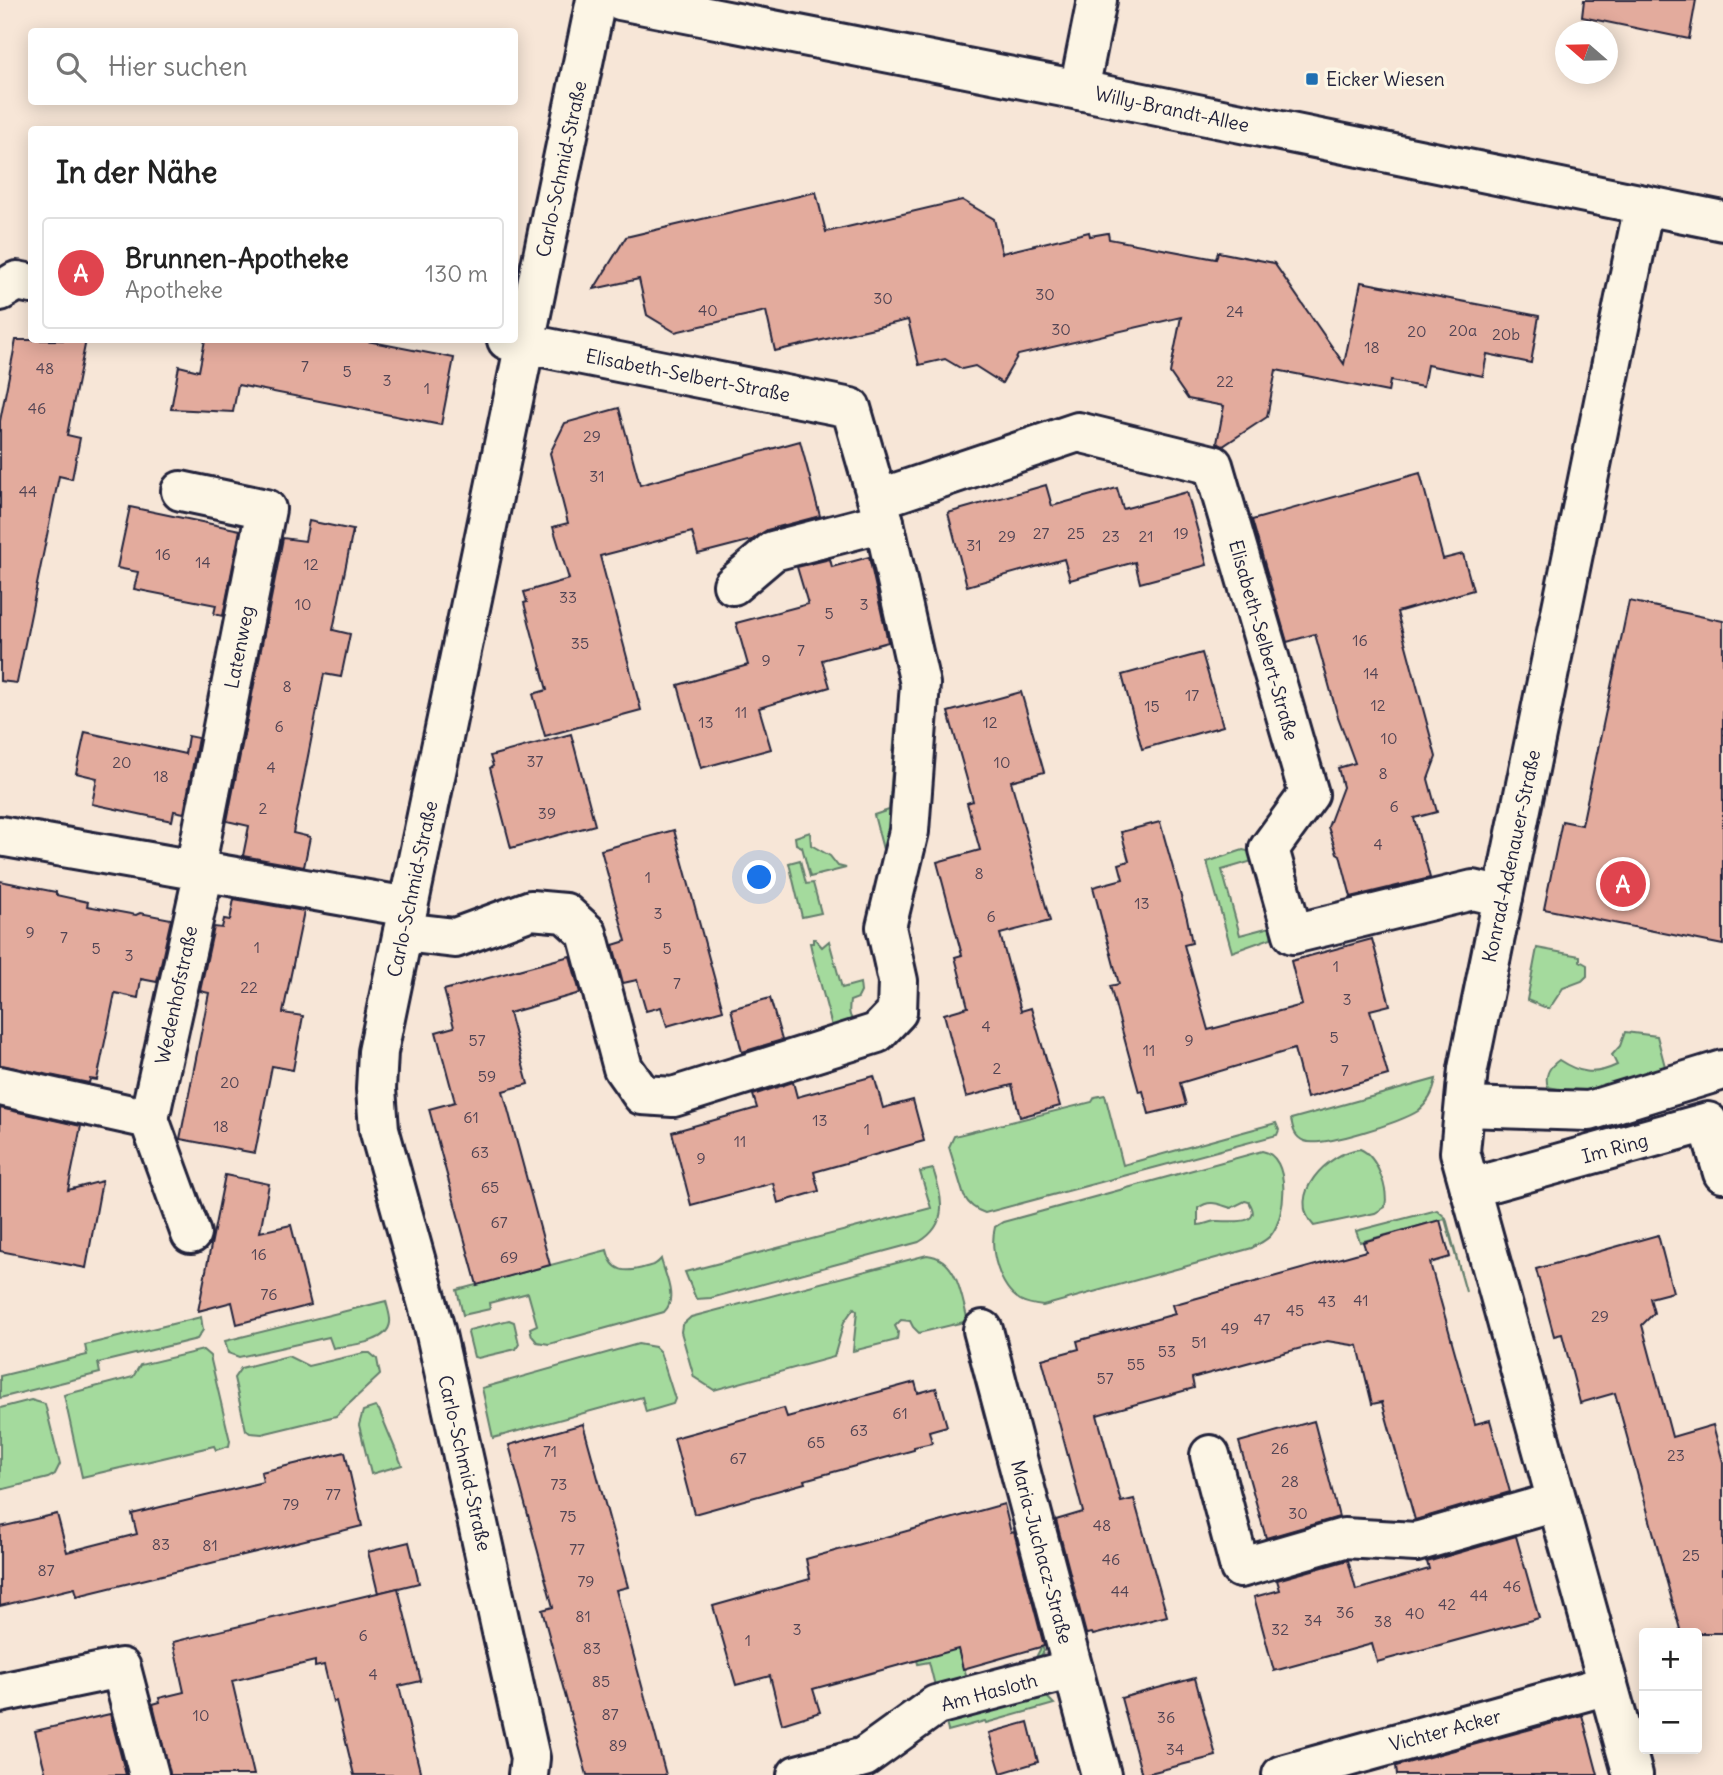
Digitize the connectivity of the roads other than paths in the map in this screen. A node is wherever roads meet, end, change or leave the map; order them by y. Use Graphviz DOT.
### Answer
graph roads {
  1 [pos="596,0"];
  2 [pos="620,0"];
  3 [pos="1097,0"];
  4 [pos="1079,90"];
  5 [pos="1644,205"];
  6 [pos="1723,222"];
  7 [pos="28,283"];
  8 [pos="0,291"];
  9 [pos="518,332"];
  10 [pos="518,341"];
  11 [pos="516,343"];
  12 [pos="181,491"];
  13 [pos="881,510"];
  14 [pos="733,585"];
  15 [pos="0,836"];
  16 [pos="199,870"];
  17 [pos="1503,897"];
  18 [pos="406,920"];
  19 [pos="1723,1070"];
  20 [pos="0,1086"];
  21 [pos="1466,1107"];
  22 [pos="149,1119"];
  23 [pos="1723,1173"];
  24 [pos="1470,1188"];
  25 [pos="191,1234"];
  26 [pos="983,1330"];
  27 [pos="1210,1455"];
  28 [pos="1556,1502"];
  29 [pos="1073,1669"];
  30 [pos="1608,1685"];
  31 [pos="0,1693"];
  32 [pos="149,1775"];
  33 [pos="528,1775"];
  34 [pos="797,1775"];
  35 [pos="1101,1775"];
  36 [pos="1282,1775"];
  37 [pos="1633,1775"];
  1 -- 9 [label="street, Carlo-Schmid-Straße"];
  2 -- 4 [label="street, Willy-Brandt-Allee"];
  3 -- 4 [label="street"];
  4 -- 5 [label="street, Willy-Brandt-Allee"];
  5 -- 6 [label="street, Willy-Brandt-Allee"];
  5 -- 17 [label="street, Konrad-Adenauer-Straße"];
  7 -- 8 [label="street"];
  10 -- 13 [label="street, Elisabeth-Selbert-Straße"];
  11 -- 18 [label="street, Carlo-Schmid-Straße"];
  12 -- 16 [label="street, Latenweg"];
  13 -- 14 [label="street"];
  13 -- 17 [label="street, Elisabeth-Selbert-Straße"];
  13 -- 18 [label="street"];
  15 -- 16 [label="street"];
  16 -- 18 [label="street"];
  16 -- 22 [label="street, Wedenhofstraße"];
  17 -- 21 [label="street, Konrad-Adenauer-Straße"];
  18 -- 33 [label="street, Carlo-Schmid-Straße"];
  19 -- 21 [label="street"];
  20 -- 22 [label="street"];
  21 -- 24 [label="street, Konrad-Adenauer-Straße"];
  22 -- 25 [label="street"];
  23 -- 24 [label="street, Im Ring"];
  24 -- 28 [label="street, Konrad-Adenauer-Straße"];
  26 -- 29 [label="street, Maria-Juchacz-Straße"];
  27 -- 28 [label="street"];
  28 -- 30 [label="street, Konrad-Adenauer-Straße"];
  29 -- 34 [label="street, Am Hasloth"];
  29 -- 35 [label="street, Maria-Juchacz-Straße"];
  30 -- 36 [label="street, Vichter Acker"];
  30 -- 37 [label="street, Konrad-Adenauer-Straße"];
  31 -- 32 [label="street"];
}
